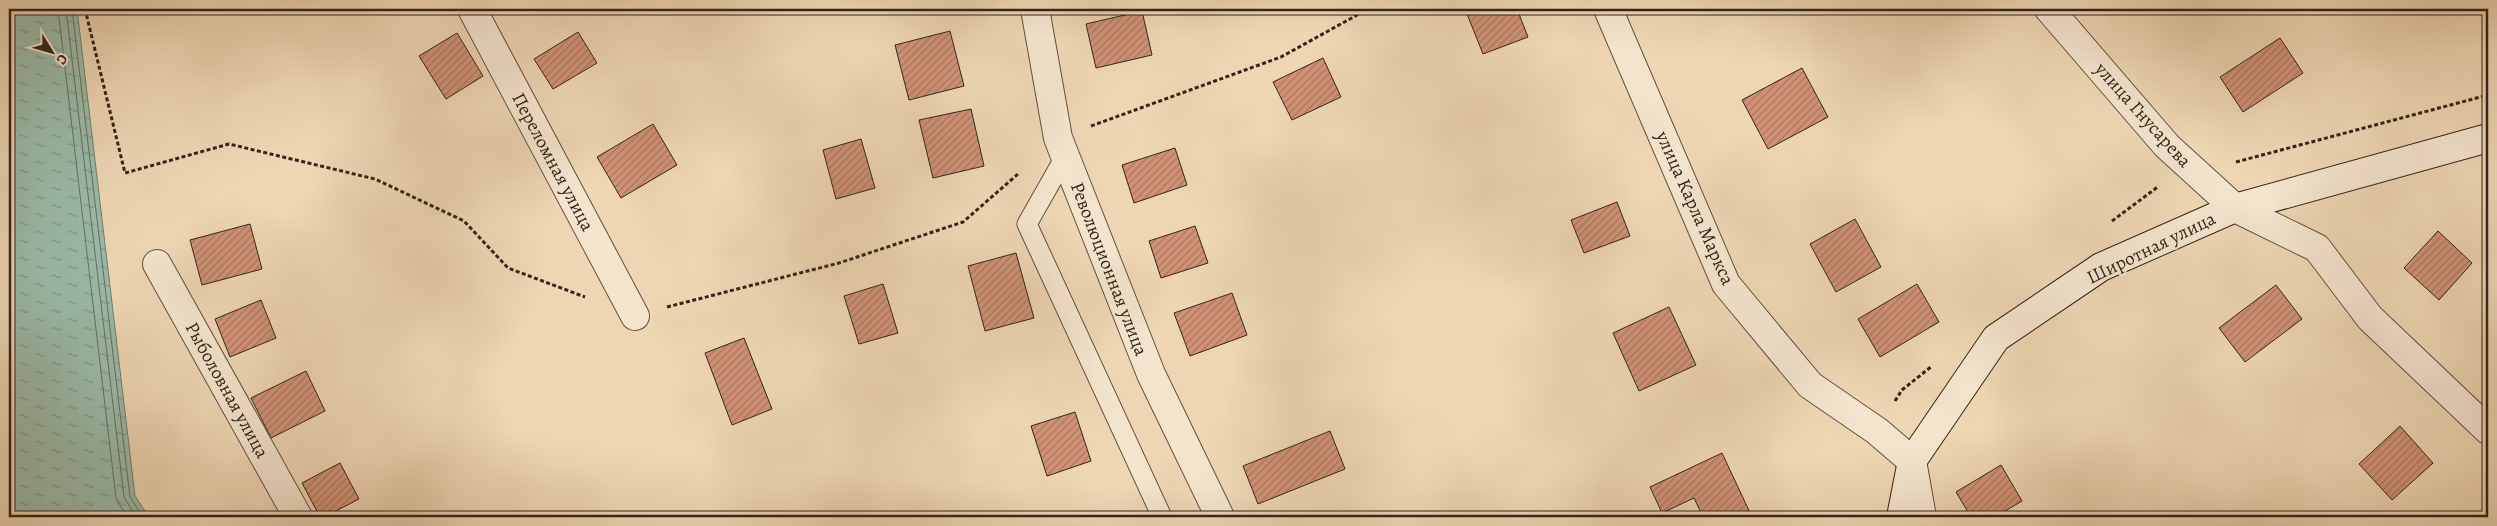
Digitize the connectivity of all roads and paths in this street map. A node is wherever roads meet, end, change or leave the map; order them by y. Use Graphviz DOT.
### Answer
graph roads {
  1 [pos="85,9"];
  2 [pos="472,9"];
  3 [pos="1035,9"];
  4 [pos="1368,9"];
  5 [pos="1608,9"];
  6 [pos="2049,9"];
  7 [pos="2488,138"];
  8 [pos="1062,148"];
  9 [pos="125,173"];
  10 [pos="2235,208"];
  11 [pos="157,264"];
  12 [pos="635,316"];
  13 [pos="2488,430"];
  14 [pos="1912,461"];
  15 [pos="298,517"];
  16 [pos="1162,517"];
  17 [pos="1220,517"];
  18 [pos="1902,517"];
  19 [pos="1922,517"];
  1 -- 9 [label="path"];
  2 -- 12 [label="street, Переломная улица"];
  3 -- 8 [label="street, Революционная улица"];
  4 -- 8 [label="path"];
  5 -- 14 [label="street, улица Карла Маркса"];
  6 -- 10 [label="street, улица Гнусарева"];
  7 -- 10 [label="street, Широтная улица"];
  8 -- 16 [label="lane"];
  8 -- 17 [label="street, Революционная улица"];
  10 -- 13 [label="street, улица Гнусарева"];
  10 -- 14 [label="street, Широтная улица"];
  11 -- 15 [label="street, Рыболовная улица"];
  14 -- 18 [label="street, Широтная улица"];
  14 -- 19 [label="street"];
}
